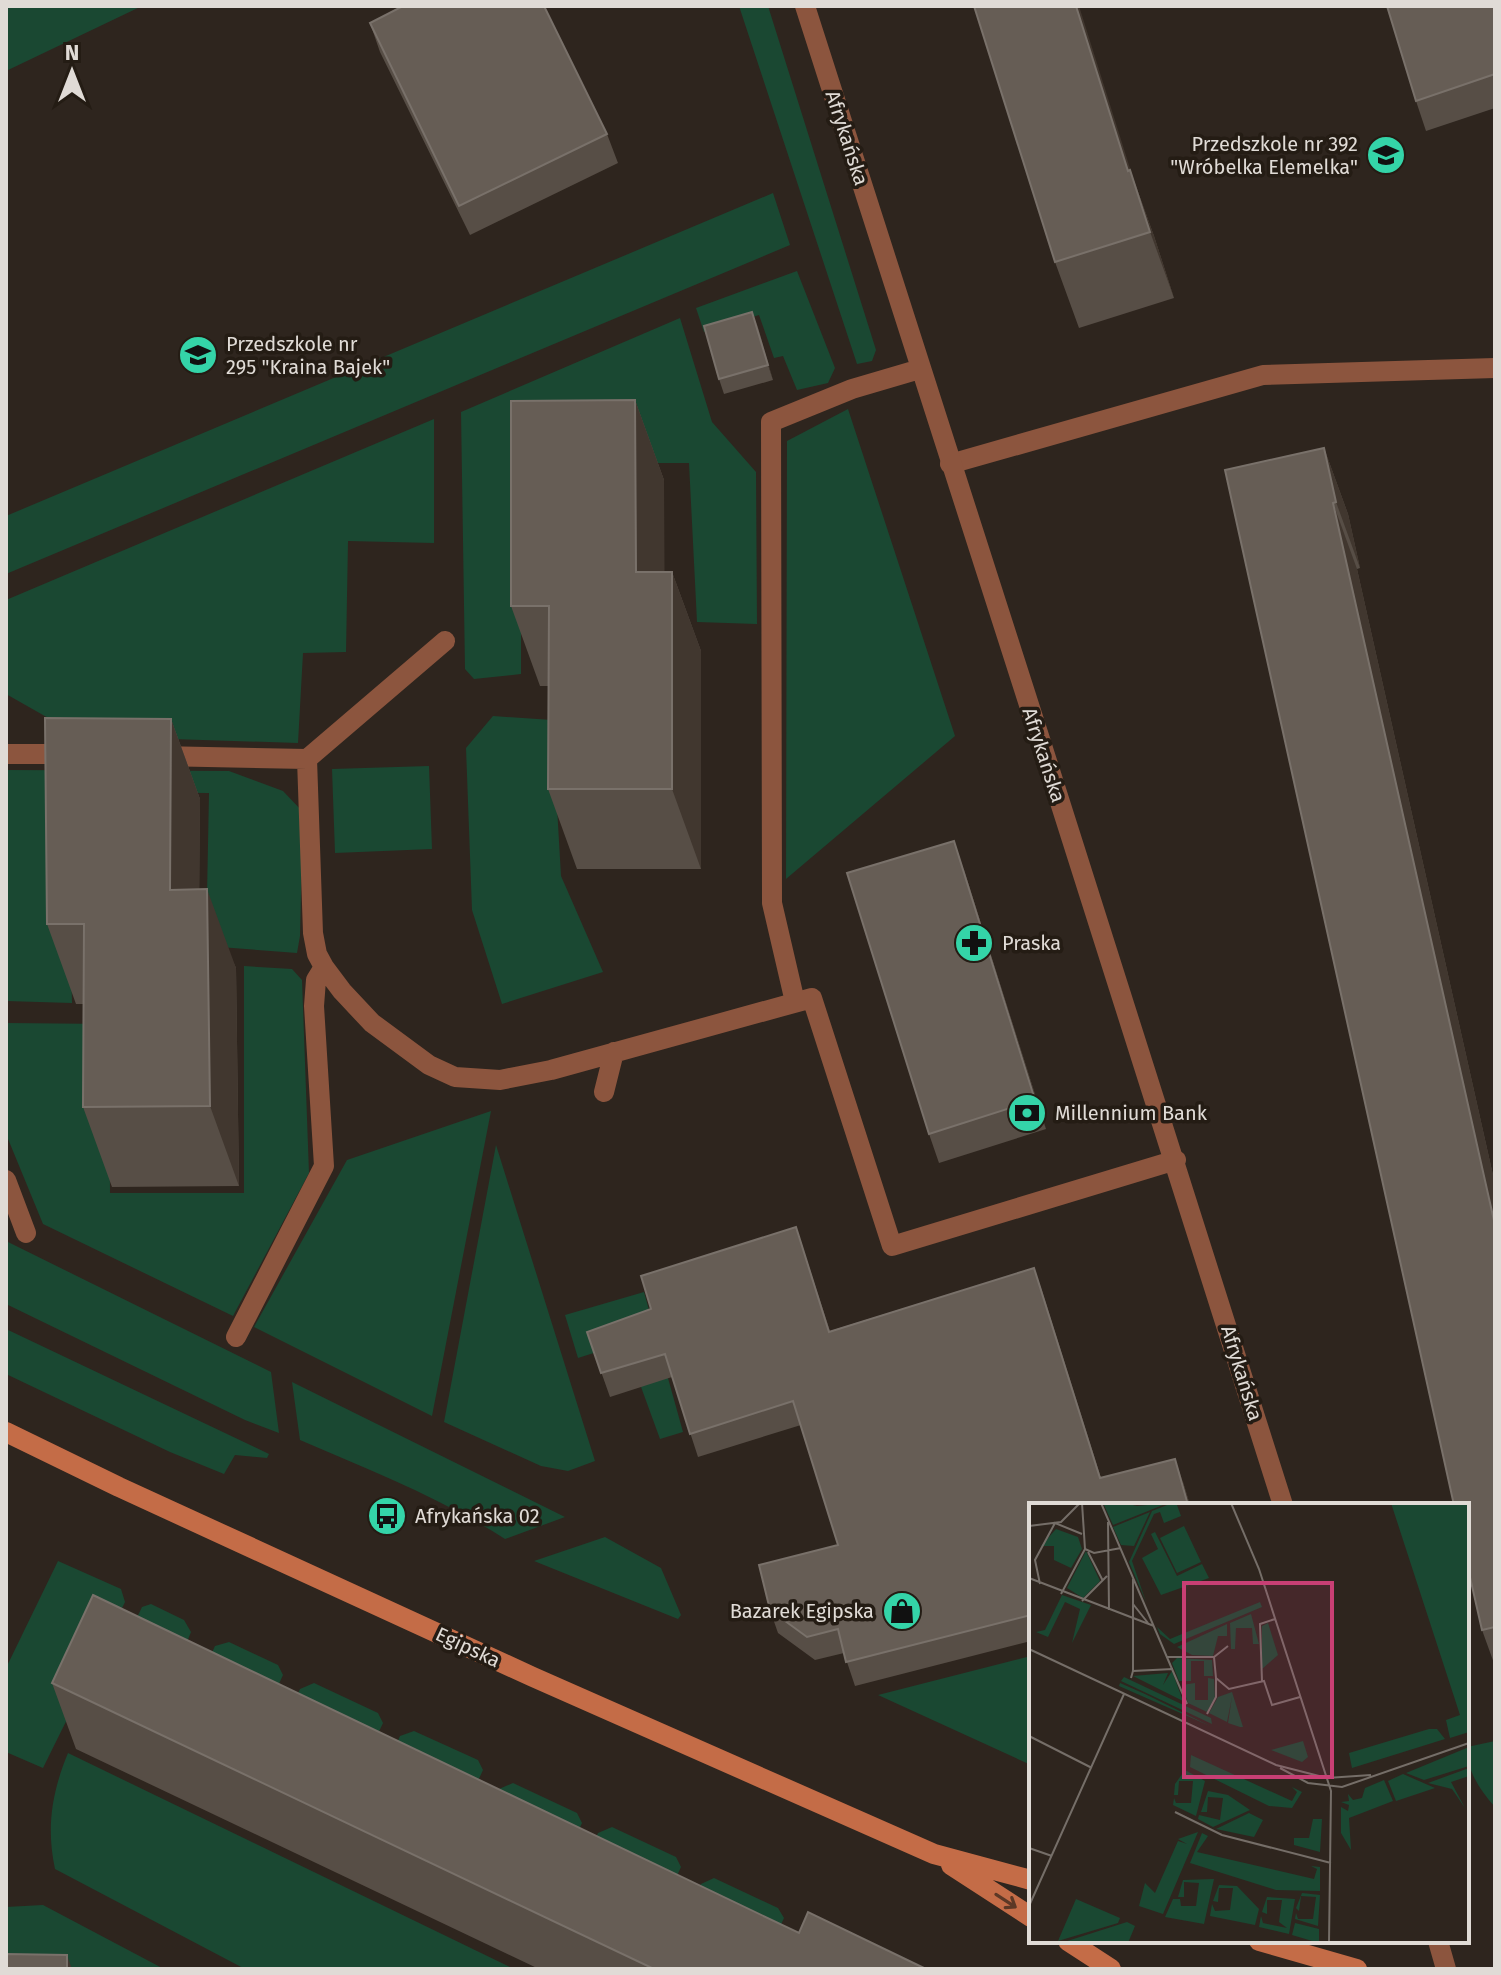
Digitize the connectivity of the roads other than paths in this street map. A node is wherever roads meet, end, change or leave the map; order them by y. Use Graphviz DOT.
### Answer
graph roads {
  1 [pos="805,6"];
  2 [pos="1495,368"];
  3 [pos="920,369"];
  4 [pos="950,464"];
  5 [pos="445,641"];
  6 [pos="6,754"];
  7 [pos="91,755"];
  8 [pos="137,756"];
  9 [pos="307,759"];
  10 [pos="324,967"];
  11 [pos="795,1002"];
  12 [pos="614,1052"];
  13 [pos="604,1092"];
  14 [pos="1176,1160"];
  15 [pos="6,1180"];
  16 [pos="26,1233"];
  17 [pos="236,1337"];
  18 [pos="6,1432"];
  19 [pos="1282,1503"];
  20 [pos="934,1854"];
  21 [pos="1029,1879"];
  22 [pos="1029,1916"];
  23 [pos="1071,1943"];
  24 [pos="1266,1943"];
  25 [pos="1439,1943"];
  26 [pos="1111,1969"];
  27 [pos="1357,1969"];
  28 [pos="1446,1969"];
  1 -- 3 [label="street, Afrykańska"];
  2 -- 4 [label="street"];
  3 -- 4 [label="street, Afrykańska"];
  3 -- 11 [label="street"];
  4 -- 14 [label="street, Afrykańska"];
  5 -- 9 [label="street"];
  6 -- 7 [label="street"];
  8 -- 9 [label="street"];
  9 -- 10 [label="street"];
  10 -- 12 [label="street"];
  10 -- 17 [label="street"];
  11 -- 12 [label="street"];
  11 -- 14 [label="street"];
  12 -- 13 [label="street"];
  14 -- 19 [label="street, Afrykańska"];
  15 -- 16 [label="street"];
  18 -- 20 [label="street, Egipska"];
  20 -- 21 [label="street, Egipska"];
  20 -- 22 [label="street, Egipska, one-way"];
  23 -- 26 [label="street"];
  24 -- 27 [label="street"];
  25 -- 28 [label="street"];
}
